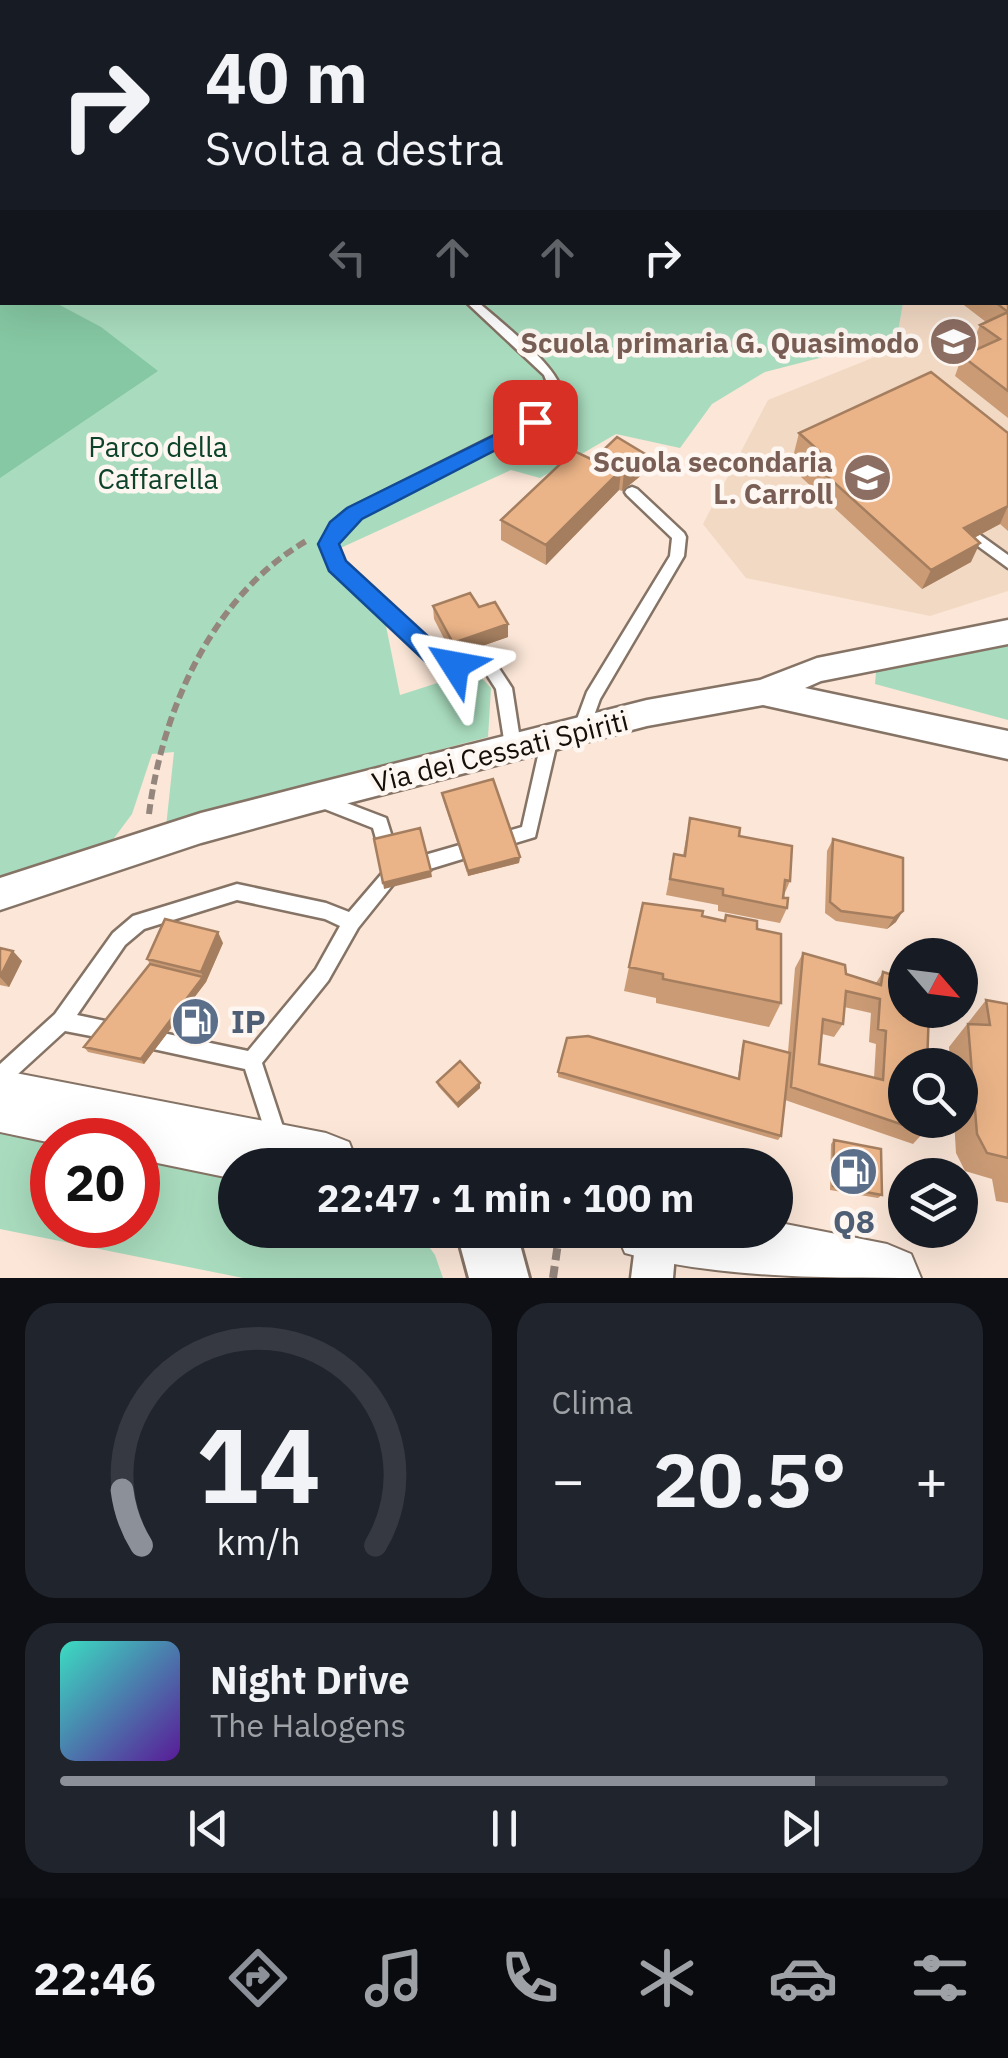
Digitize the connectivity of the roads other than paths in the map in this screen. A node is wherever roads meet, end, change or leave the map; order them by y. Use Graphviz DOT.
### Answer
graph roads {
  1 [pos="474,305"];
  2 [pos="632,492"];
  3 [pos="976,536"];
  4 [pos="1008,562"];
  5 [pos="1008,632"];
  6 [pos="763,692"];
  7 [pos="566,734"];
  8 [pos="1008,745"];
  9 [pos="513,746"];
  10 [pos="314,798"];
  11 [pos="394,872"];
  12 [pos="0,894"];
  13 [pos="352,922"];
  14 [pos="62,1021"];
  15 [pos="252,1061"];
  16 [pos="0,1077"];
  17 [pos="0,1101"];
  18 [pos="238,1148"];
  19 [pos="297,1148"];
  20 [pos="490,1248"];
  21 [pos="660,1248"];
  22 [pos="498,1278"];
  23 [pos="888,1278"];
  1 -- 9 [label="lane"];
  2 -- 7 [label="lane"];
  3 -- 4 [label="lane"];
  5 -- 6 [label="street"];
  6 -- 7 [label="street, Via dei Cessati Spiriti"];
  6 -- 8 [label="street, Via dei Cessati Spiriti"];
  7 -- 9 [label="street, Via dei Cessati Spiriti"];
  7 -- 11 [label="lane"];
  9 -- 10 [label="street, Via dei Cessati Spiriti"];
  10 -- 11 [label="lane"];
  10 -- 12 [label="street, Via dei Cessati Spiriti"];
  11 -- 13 [label="lane"];
  13 -- 14 [label="lane"];
  13 -- 15 [label="lane"];
  14 -- 15 [label="lane"];
  14 -- 16 [label="lane"];
  15 -- 19 [label="lane"];
  17 -- 18 [label="main road"];
  20 -- 22 [label="main road"];
  21 -- 23 [label="main road"];
}
